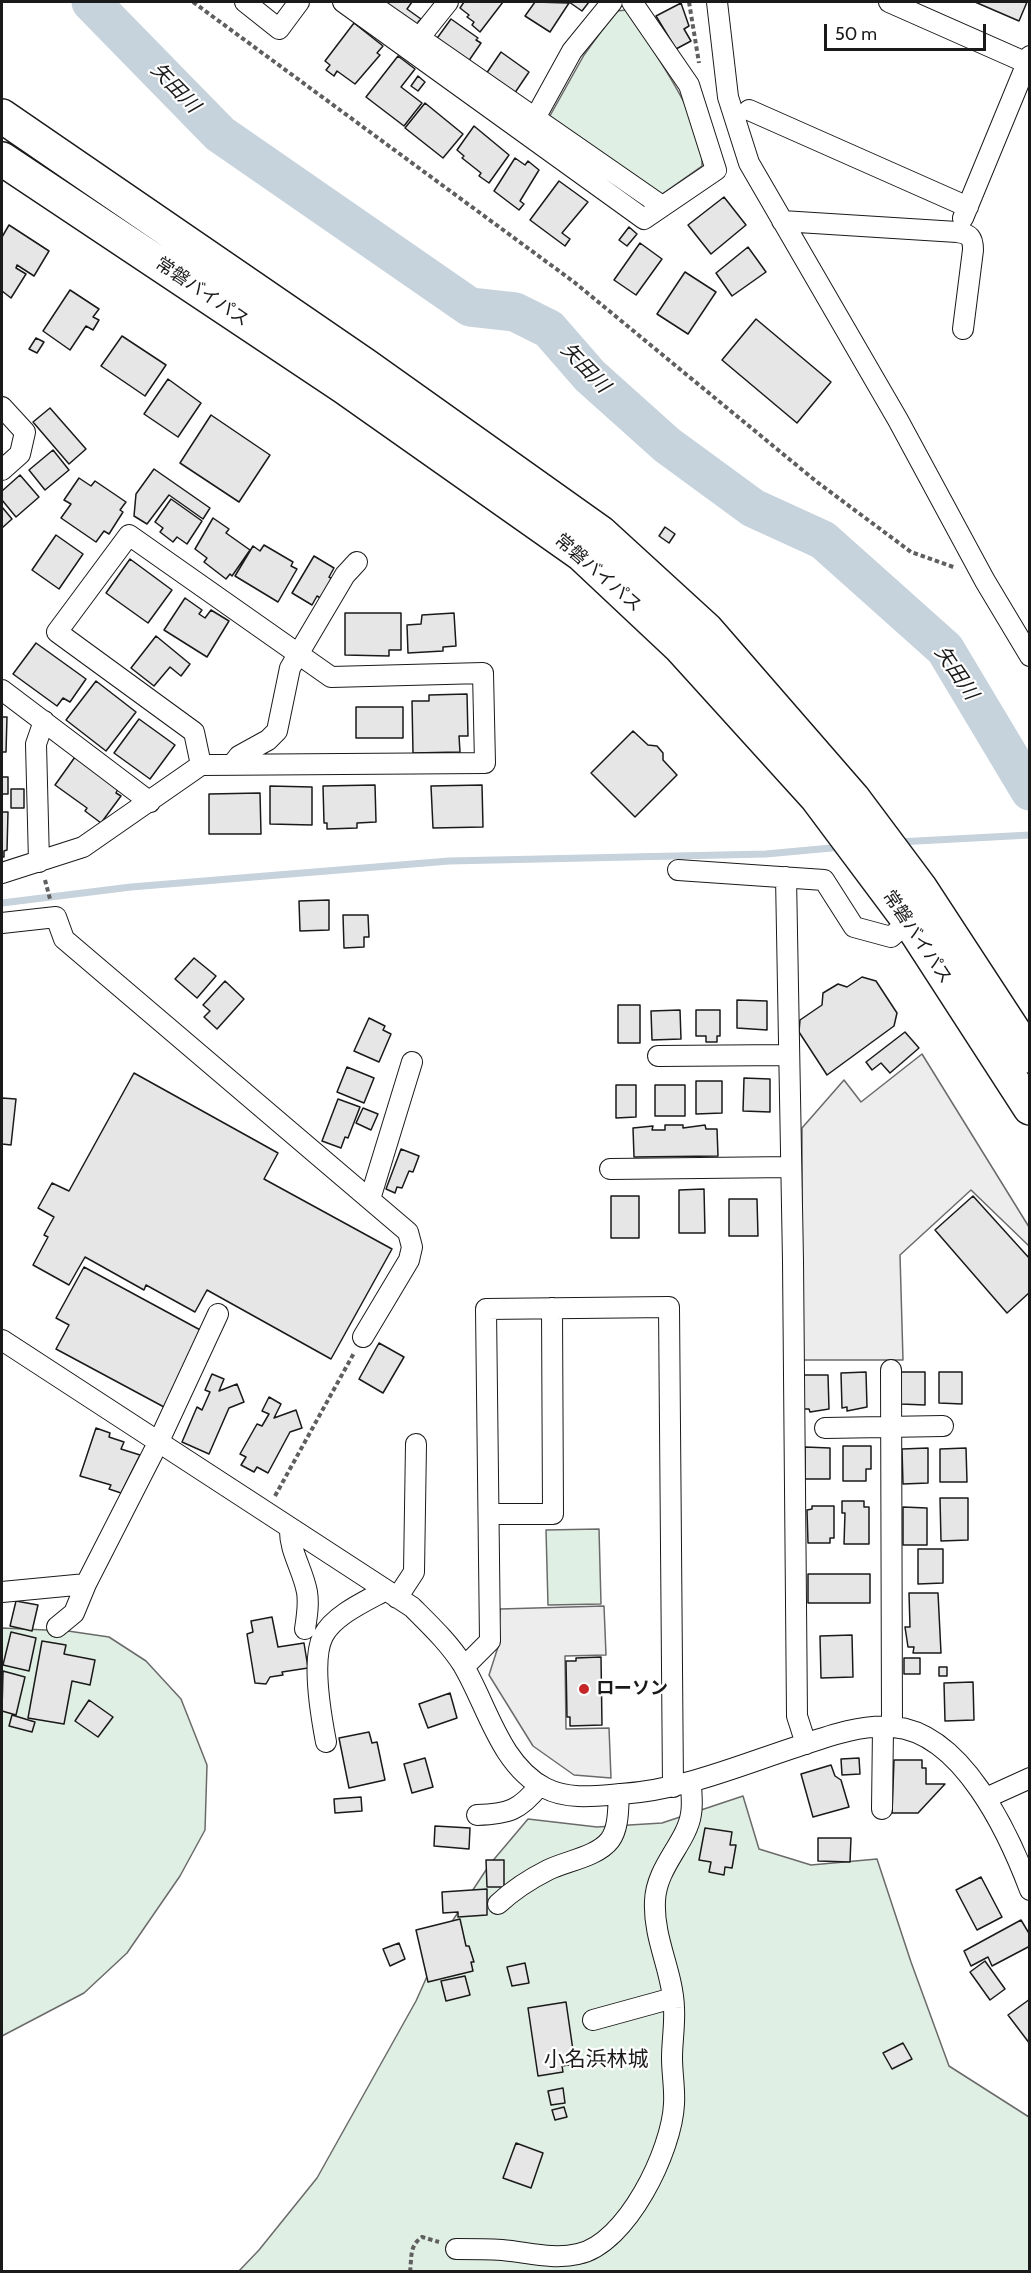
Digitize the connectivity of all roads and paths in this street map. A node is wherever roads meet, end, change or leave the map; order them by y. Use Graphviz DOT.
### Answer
graph roads {
  1 [pos="194,2"];
  2 [pos="245,2"];
  3 [pos="299,2"];
  4 [pos="343,2"];
  5 [pos="368,2"];
  6 [pos="448,2"];
  7 [pos="612,2"];
  8 [pos="632,2"];
  9 [pos="688,2"];
  10 [pos="717,2"];
  11 [pos="889,2"];
  12 [pos="415,44"];
  13 [pos="1029,61"];
  14 [pos="691,89"];
  15 [pos="749,110"];
  16 [pos="2,116"];
  17 [pos="531,126"];
  18 [pos="2,159"];
  19 [pos="968,207"];
  20 [pos="782,221"];
  21 [pos="957,232"];
  22 [pos="963,329"];
  23 [pos="2,407"];
  24 [pos="2,470"];
  25 [pos="357,562"];
  26 [pos="979,568"];
  27 [pos="298,654"];
  28 [pos="1029,656"];
  29 [pos="2,690"];
  30 [pos="45,721"];
  31 [pos="201,765"];
  32 [pos="232,765"];
  33 [pos="150,802"];
  34 [pos="39,862"];
  35 [pos="678,870"];
  36 [pos="2,873"];
  37 [pos="786,877"];
  38 [pos="56,916"];
  39 [pos="909,921"];
  40 [pos="2,923"];
  41 [pos="789,1054"];
  42 [pos="658,1056"];
  43 [pos="1029,1056"];
  44 [pos="412,1062"];
  45 [pos="1029,1108"];
  46 [pos="791,1167"];
  47 [pos="610,1169"];
  48 [pos="370,1199"];
  49 [pos="552,1308"];
  50 [pos="218,1314"];
  51 [pos="363,1337"];
  52 [pos="2,1340"];
  53 [pos="891,1370"];
  54 [pos="943,1426"];
  55 [pos="890,1427"];
  56 [pos="825,1428"];
  57 [pos="158,1443"];
  58 [pos="416,1444"];
  59 [pos="266,1512"];
  60 [pos="489,1514"];
  61 [pos="290,1528"];
  62 [pos="86,1584"];
  63 [pos="392,1594"];
  64 [pos="3,1597"];
  65 [pos="57,1627"];
  66 [pos="305,1629"];
  67 [pos="464,1667"];
  68 [pos="887,1727"];
  69 [pos="326,1742"];
  70 [pos="806,1744"];
  71 [pos="1029,1778"];
  72 [pos="540,1785"];
  73 [pos="682,1785"];
  74 [pos="619,1794"];
  75 [pos="986,1798"];
  76 [pos="882,1809"];
  77 [pos="477,1815"];
  78 [pos="1029,1890"];
  79 [pos="498,1904"];
  80 [pos="673,1998"];
  81 [pos="593,2020"];
  82 [pos="456,2249"];
  1 -- 26 [label="path"];
  2 -- 3 [label="street"];
  4 -- 12 [label="street"];
  5 -- 12 [label="street"];
  6 -- 12 [label="street"];
  7 -- 17 [label="street"];
  8 -- 14 [label="street"];
  9 -- 14 [label="path"];
  10 -- 20 [label="street"];
  11 -- 13 [label="street"];
  12 -- 17 [label="street"];
  13 -- 19 [label="street"];
  14 -- 17 [label="street"];
  15 -- 19 [label="street"];
  16 -- 43 [label="highway, 常磐バイパス"];
  18 -- 39 [label="highway, 常磐バイパス"];
  19 -- 21 [label="street"];
  20 -- 21 [label="street"];
  20 -- 26 [label="street"];
  21 -- 22 [label="street"];
  23 -- 24 [label="street"];
  25 -- 27 [label="street"];
  26 -- 28 [label="street"];
  27 -- 31 [label="street"];
  27 -- 32 [label="street"];
  27 -- 32 [label="street"];
  29 -- 30 [label="street"];
  30 -- 33 [label="street"];
  30 -- 34 [label="street"];
  31 -- 32 [label="street"];
  31 -- 33 [label="street"];
  33 -- 34 [label="street"];
  34 -- 36 [label="street"];
  34 -- 38 [label="path"];
  35 -- 37 [label="street"];
  37 -- 39 [label="street"];
  37 -- 41 [label="street"];
  38 -- 40 [label="street"];
  38 -- 48 [label="street"];
  39 -- 45 [label="highway, 常磐バイパス"];
  41 -- 42 [label="street"];
  41 -- 46 [label="street"];
  44 -- 48 [label="street"];
  46 -- 47 [label="street"];
  46 -- 70 [label="street"];
  48 -- 51 [label="street"];
  49 -- 60 [label="street"];
  49 -- 60 [label="street"];
  49 -- 73 [label="street"];
  50 -- 57 [label="street"];
  51 -- 59 [label="path"];
  52 -- 57 [label="street"];
  53 -- 55 [label="street"];
  54 -- 55 [label="street"];
  55 -- 56 [label="street"];
  55 -- 68 [label="street"];
  57 -- 59 [label="street"];
  57 -- 62 [label="street"];
  58 -- 63 [label="street"];
  59 -- 61 [label="street"];
  60 -- 67 [label="street"];
  61 -- 63 [label="street"];
  61 -- 66 [label="street"];
  62 -- 64 [label="street"];
  62 -- 65 [label="street"];
  63 -- 67 [label="street"];
  63 -- 69 [label="street"];
  67 -- 72 [label="street"];
  68 -- 70 [label="street"];
  68 -- 75 [label="street"];
  68 -- 76 [label="street"];
  70 -- 73 [label="street"];
  71 -- 75 [label="street"];
  72 -- 74 [label="street"];
  72 -- 77 [label="street"];
  73 -- 74 [label="street"];
  73 -- 80 [label="street"];
  74 -- 79 [label="street"];
  75 -- 78 [label="street"];
  80 -- 81 [label="street"];
  80 -- 82 [label="street"];
}
